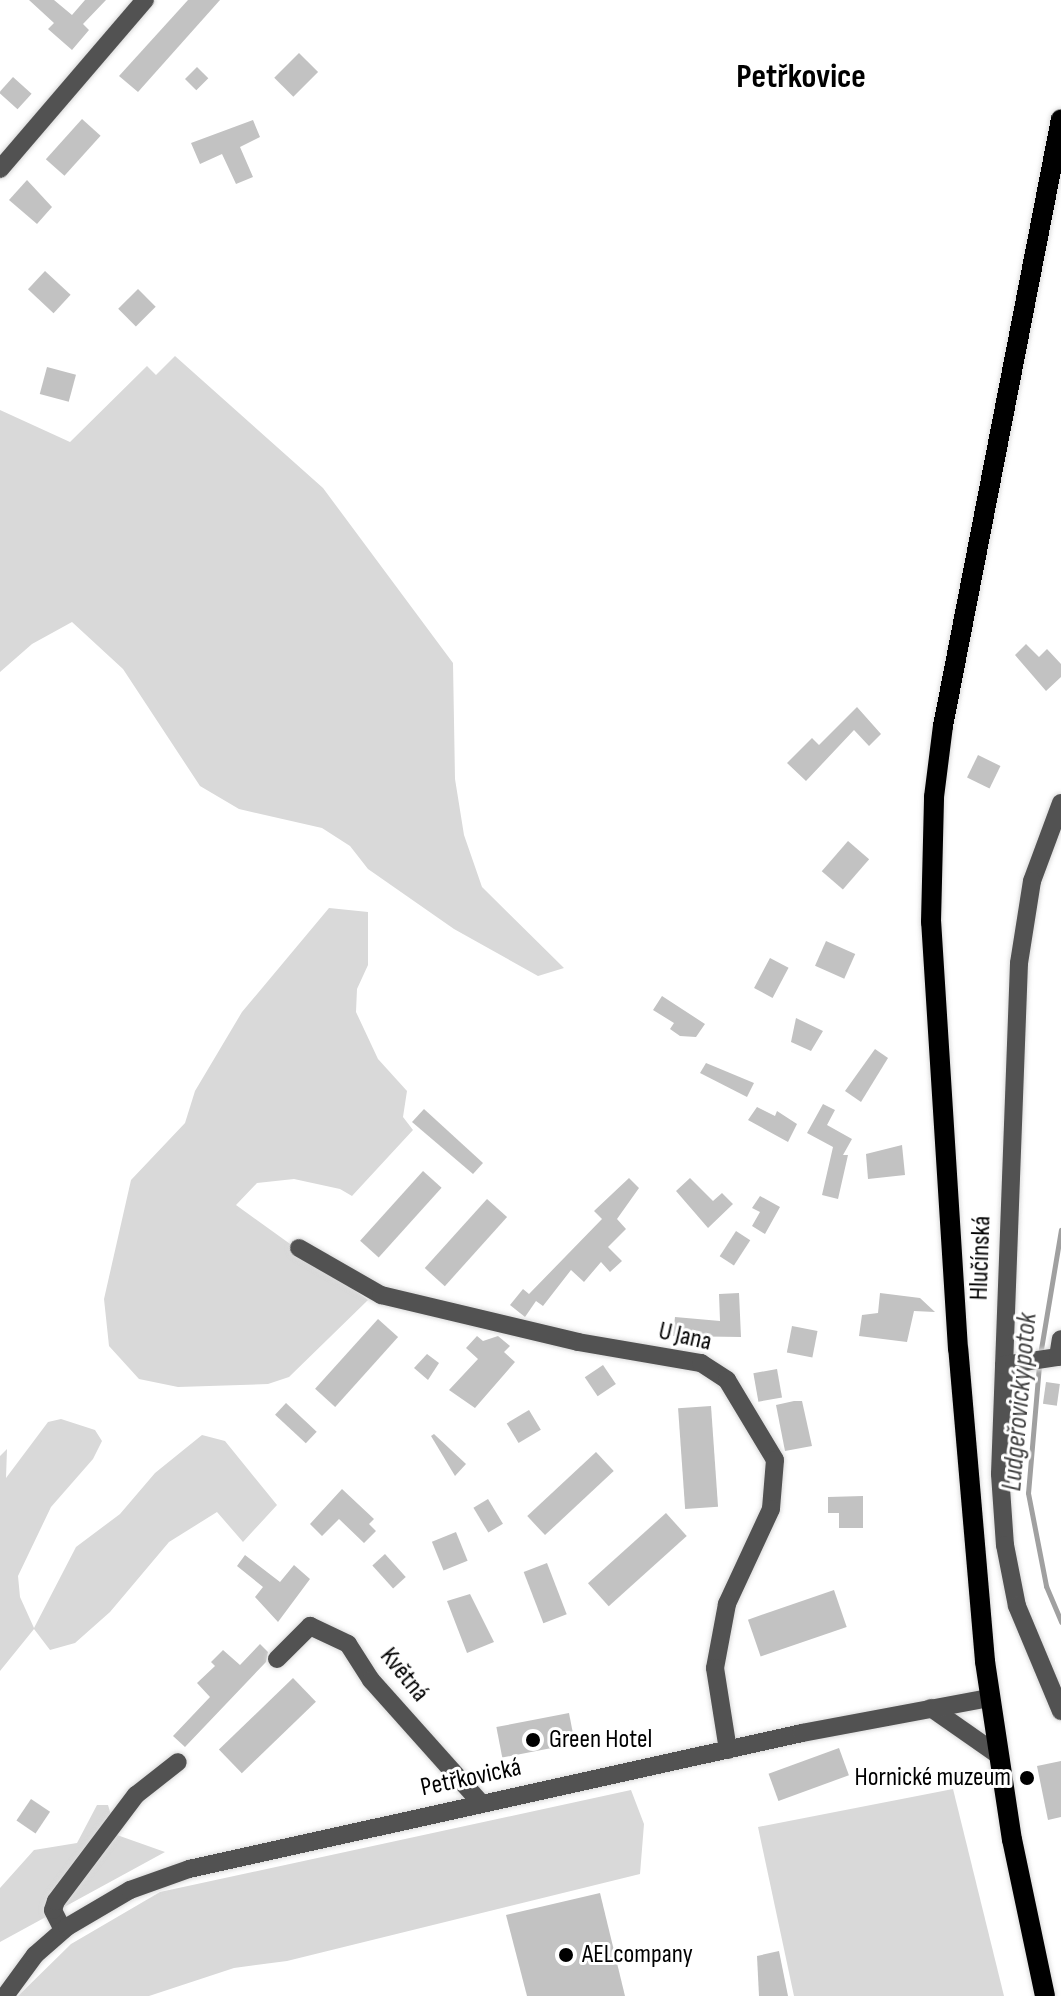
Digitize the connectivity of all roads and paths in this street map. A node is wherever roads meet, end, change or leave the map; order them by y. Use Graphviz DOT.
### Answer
graph roads {
  1 [pos="145,0"];
  2 [pos="1061,119"];
  3 [pos="0,169"];
  4 [pos="1061,803"];
  5 [pos="299,1248"];
  6 [pos="1061,1339"];
  7 [pos="1004,1365"];
  8 [pos="277,1659"];
  9 [pos="989,1698"];
  10 [pos="931,1708"];
  11 [pos="1061,1711"];
  12 [pos="728,1750"];
  13 [pos="998,1755"];
  14 [pos="178,1762"];
  15 [pos="481,1803"];
  16 [pos="63,1930"];
  17 [pos="5,1996"];
  18 [pos="1045,1996"];
  1 -- 3 [label="street"];
  2 -- 9 [label="main road"];
  4 -- 7 [label="street, Hlučínská"];
  5 -- 12 [label="street, U Jana"];
  6 -- 7 [label="street"];
  7 -- 11 [label="street, Hlučínská"];
  8 -- 15 [label="street, Květná"];
  9 -- 10 [label="street, Petřkovická"];
  9 -- 13 [label="main road"];
  10 -- 12 [label="street, Petřkovická"];
  10 -- 13 [label="street"];
  12 -- 15 [label="street, Petřkovická"];
  13 -- 18 [label="main road"];
  14 -- 16 [label="street"];
  15 -- 16 [label="street, Petřkovická"];
  16 -- 17 [label="street, Petřkovická"];
}
